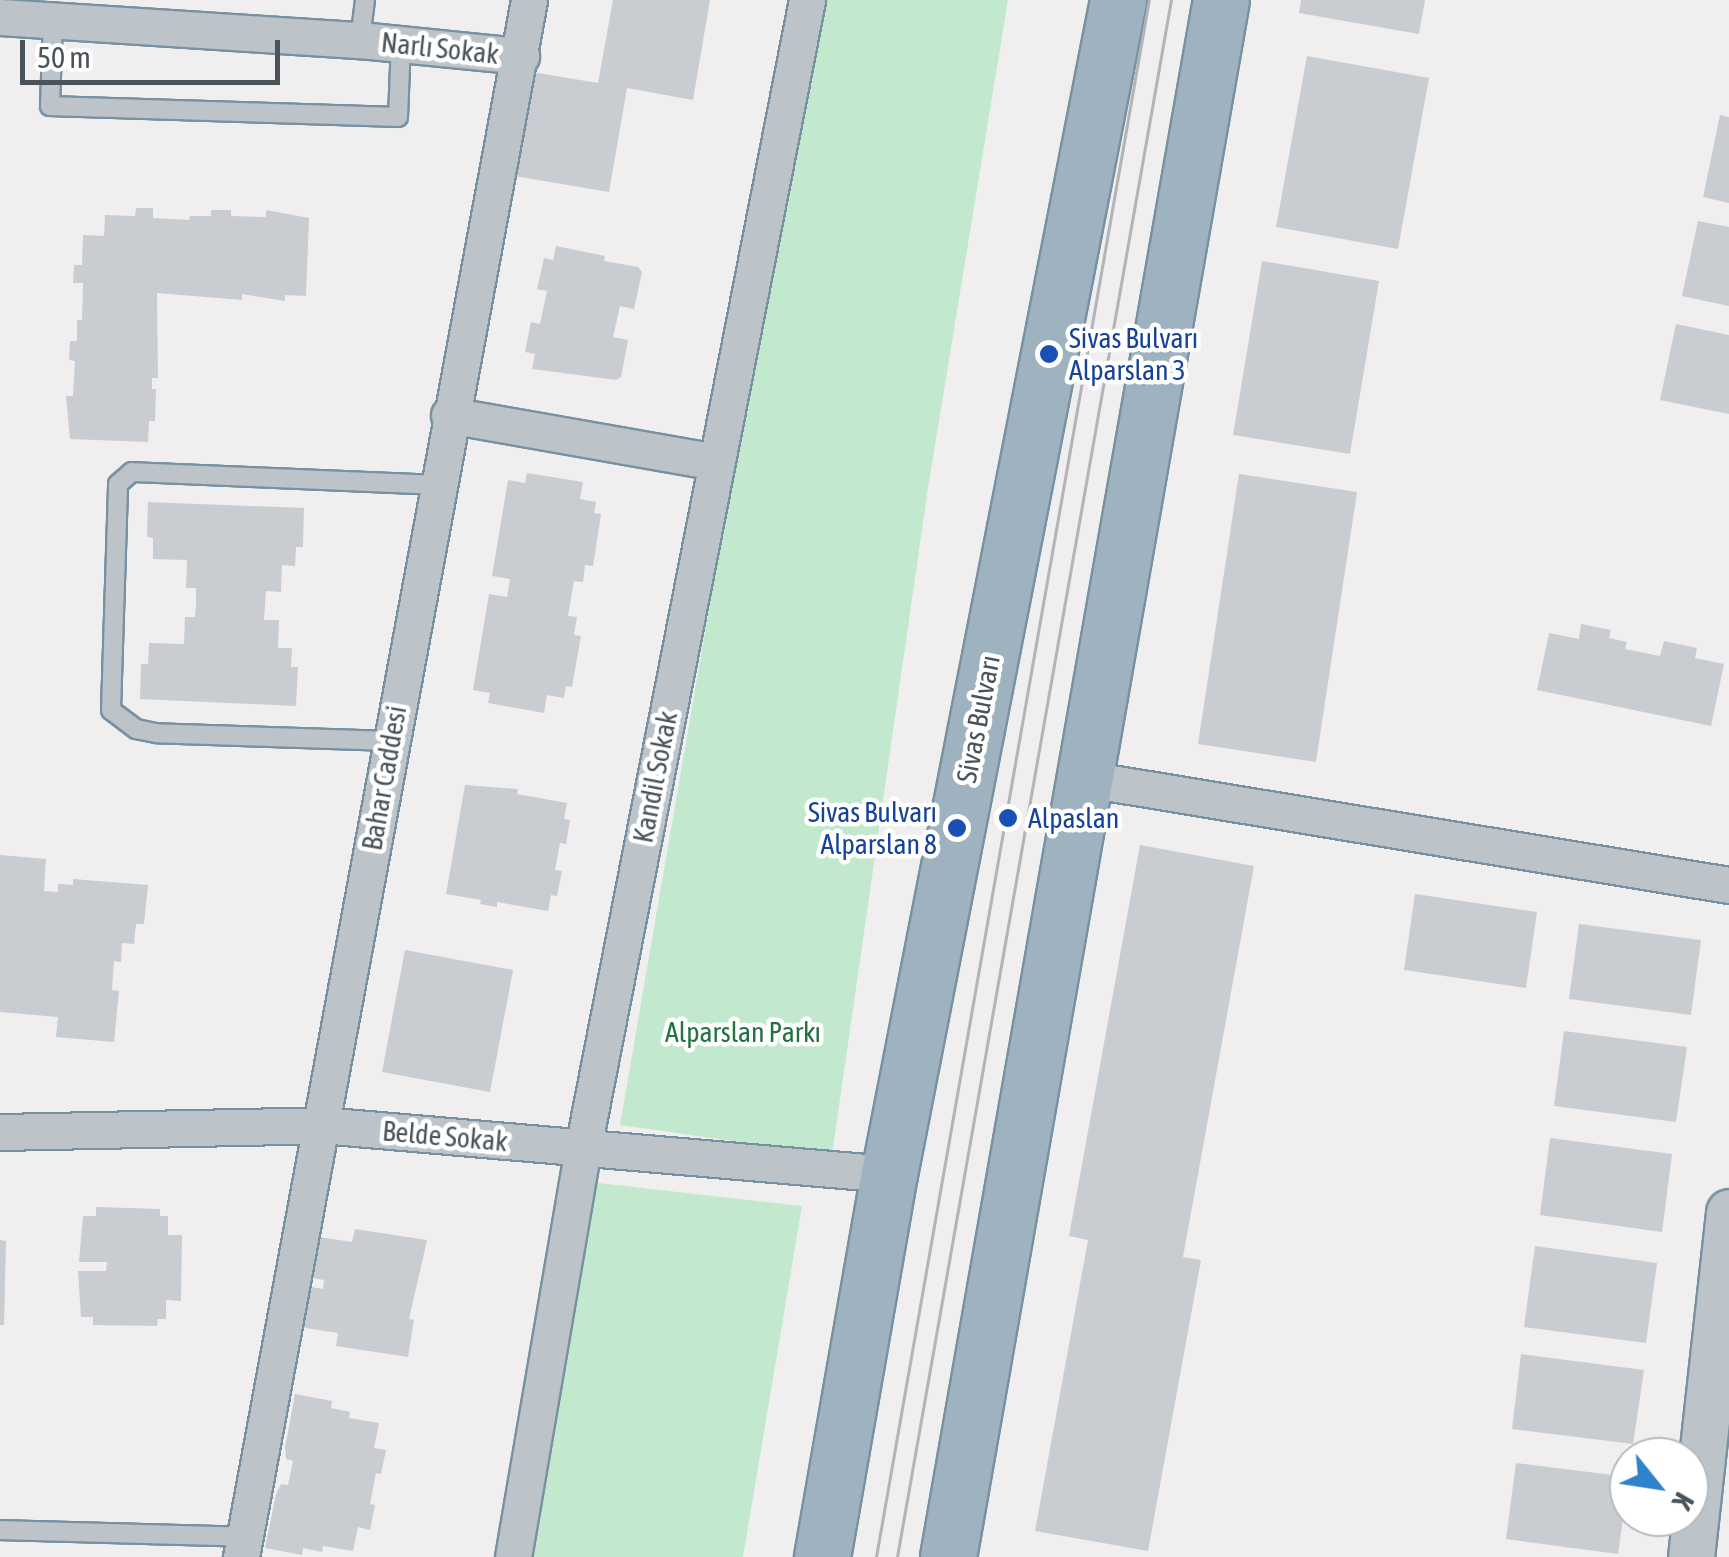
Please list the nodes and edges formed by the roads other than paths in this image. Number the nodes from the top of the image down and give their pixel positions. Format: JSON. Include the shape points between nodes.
{"nodes":[{"id":1,"x":365,"y":0,"type":"edge"},
{"id":2,"x":529,"y":0,"type":"edge"},
{"id":3,"x":808,"y":0,"type":"edge"},
{"id":4,"x":1118,"y":0,"type":"edge"},
{"id":5,"x":1221,"y":0,"type":"edge"},
{"id":6,"x":0,"y":17,"type":"edge"},
{"id":7,"x":53,"y":20,"type":"junction"},
{"id":8,"x":360,"y":40,"type":"junction"},
{"id":9,"x":401,"y":43,"type":"junction"},
{"id":10,"x":521,"y":56,"type":"junction"},
{"id":11,"x":450,"y":415,"type":"junction"},
{"id":12,"x":716,"y":462,"type":"junction"},
{"id":13,"x":437,"y":484,"type":"junction"},
{"id":14,"x":390,"y":741,"type":"junction"},
{"id":15,"x":1087,"y":779,"type":"junction"},
{"id":16,"x":1729,"y":884,"type":"edge"},
{"id":17,"x":321,"y":1125,"type":"junction"},
{"id":18,"x":0,"y":1132,"type":"edge"},
{"id":19,"x":583,"y":1148,"type":"junction"},
{"id":20,"x":889,"y":1174,"type":"junction"},
{"id":21,"x":1729,"y":1212,"type":"edge"},
{"id":22,"x":1720,"y":1408,"type":"edge"},
{"id":23,"x":0,"y":1530,"type":"edge"},
{"id":24,"x":243,"y":1547,"type":"edge"},
{"id":25,"x":513,"y":1557,"type":"edge"},
{"id":26,"x":822,"y":1557,"type":"edge"},
{"id":27,"x":948,"y":1557,"type":"edge"},
{"id":28,"x":1691,"y":1557,"type":"edge"}],
"edges":[{"from":1,"to":8,"type":"lane"},
{"from":2,"to":10,"type":"street","name":"Bahar Caddesi"},
{"from":3,"to":12,"type":"street","name":"Kandil Sokak"},
{"from":4,"to":20,"type":"highway","name":"Sivas Bulvarı"},
{"from":5,"to":15,"type":"highway"},
{"from":6,"to":7,"type":"street","name":"Narlı Sokak"},
{"from":7,"to":8,"type":"street","name":"Narlı Sokak"},
{"from":7,"to":9,"type":"lane","via":[[50,106],[398,117]]},
{"from":8,"to":9,"type":"street","name":"Narlı Sokak"},
{"from":9,"to":10,"type":"street","name":"Narlı Sokak"},
{"from":10,"to":11,"type":"street","name":"Bahar Caddesi"},
{"from":11,"to":12,"type":"street"},
{"from":11,"to":13,"type":"street","name":"Bahar Caddesi"},
{"from":12,"to":19,"type":"street","name":"Kandil Sokak"},
{"from":13,"to":14,"type":"street","name":"Bahar Caddesi"},
{"from":13,"to":14,"type":"lane","via":[[132,472],[118,484],[111,710],[156,733]]},
{"from":14,"to":17,"type":"street","name":"Bahar Caddesi"},
{"from":15,"to":16,"type":"street"},
{"from":15,"to":27,"type":"highway"},
{"from":17,"to":18,"type":"street","name":"Belde Sokak"},
{"from":17,"to":19,"type":"street","name":"Belde Sokak"},
{"from":17,"to":24,"type":"street","name":"Bahar Caddesi"},
{"from":19,"to":20,"type":"street","name":"Belde Sokak"},
{"from":19,"to":25,"type":"street","name":"Kandil Sokak"},
{"from":20,"to":26,"type":"highway","name":"Sivas Bulvarı"},
{"from":21,"to":22,"type":"street"},
{"from":22,"to":28,"type":"street"},
{"from":23,"to":24,"type":"lane"}]}
